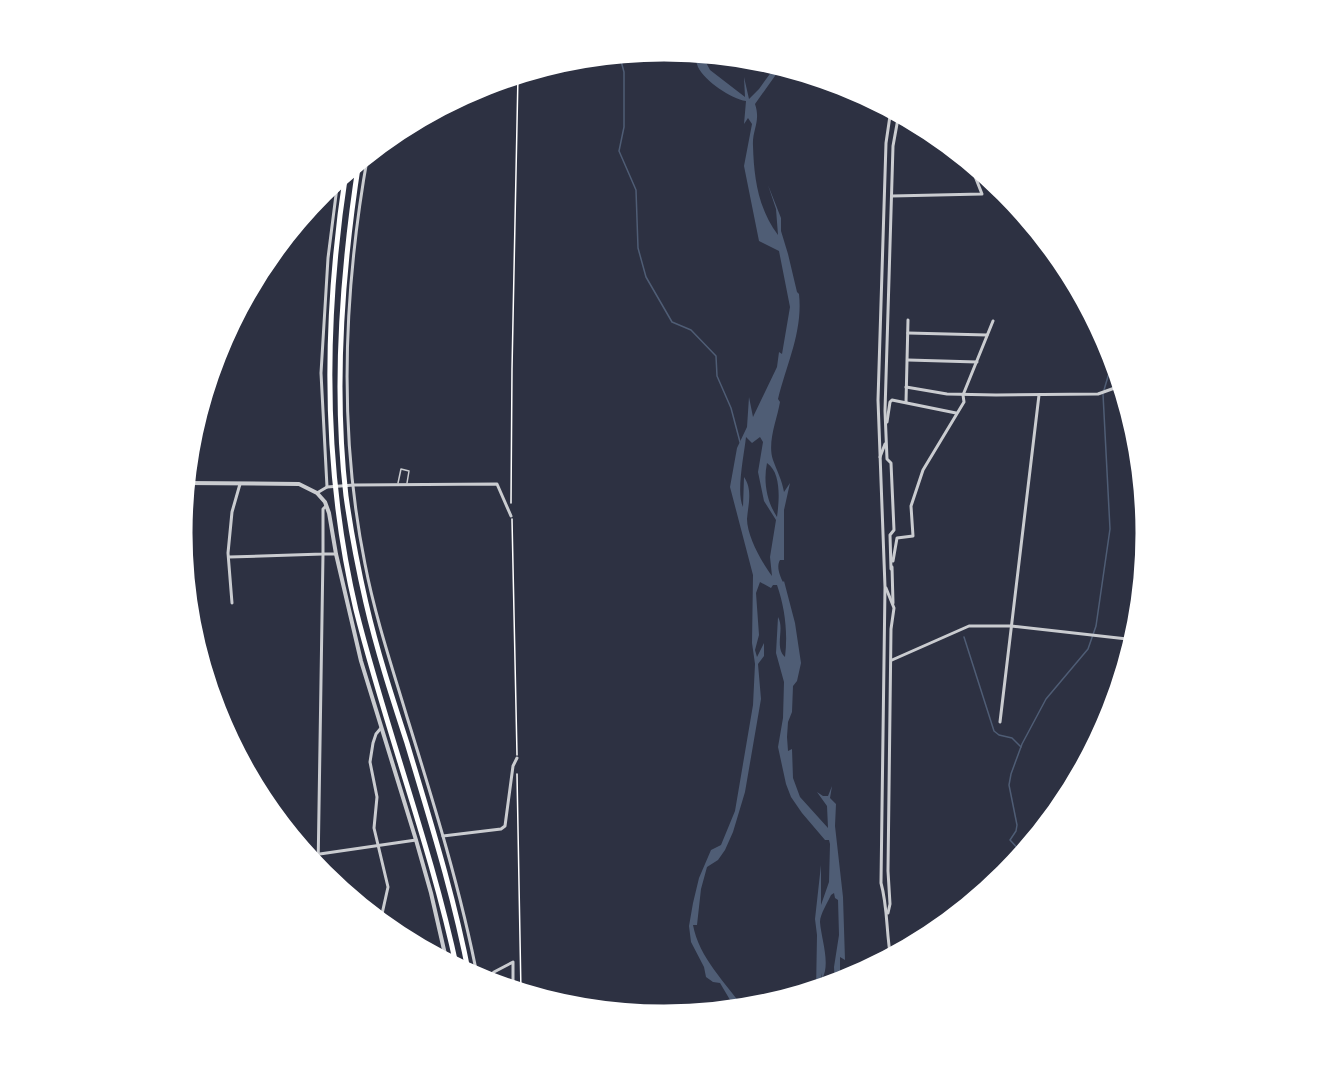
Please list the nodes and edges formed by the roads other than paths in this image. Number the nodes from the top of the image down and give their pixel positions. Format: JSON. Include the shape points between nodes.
{"nodes":[{"id":1,"x":890,"y":117,"type":"edge"},
{"id":2,"x":898,"y":121,"type":"edge"},
{"id":3,"x":366,"y":166,"type":"edge"},
{"id":4,"x":357,"y":174,"type":"edge"},
{"id":5,"x":975,"y":176,"type":"edge"},
{"id":6,"x":344,"y":186,"type":"edge"},
{"id":7,"x":336,"y":193,"type":"edge"},
{"id":8,"x":892,"y":196,"type":"junction"},
{"id":9,"x":908,"y":320,"type":"dead end"},
{"id":10,"x":993,"y":321,"type":"dead end"},
{"id":11,"x":908,"y":333,"type":"junction"},
{"id":12,"x":988,"y":335,"type":"junction"},
{"id":13,"x":908,"y":360,"type":"junction"},
{"id":14,"x":977,"y":362,"type":"junction"},
{"id":15,"x":906,"y":387,"type":"junction"},
{"id":16,"x":1115,"y":388,"type":"edge"},
{"id":17,"x":963,"y":395,"type":"junction"},
{"id":18,"x":1039,"y":395,"type":"junction"},
{"id":19,"x":906,"y":402,"type":"junction"},
{"id":20,"x":957,"y":414,"type":"junction"},
{"id":21,"x":886,"y":436,"type":"junction"},
{"id":22,"x":879,"y":459,"type":"junction"},
{"id":23,"x":240,"y":482,"type":"junction"},
{"id":24,"x":194,"y":483,"type":"edge"},
{"id":25,"x":398,"y":483,"type":"junction"},
{"id":26,"x":407,"y":483,"type":"junction"},
{"id":27,"x":354,"y":485,"type":"junction"},
{"id":28,"x":327,"y":487,"type":"junction"},
{"id":29,"x":317,"y":493,"type":"junction"},
{"id":30,"x":326,"y":506,"type":"junction"},
{"id":31,"x":512,"y":516,"type":"road end"},
{"id":32,"x":323,"y":554,"type":"junction"},
{"id":33,"x":336,"y":554,"type":"junction"},
{"id":34,"x":230,"y":557,"type":"junction"},
{"id":35,"x":891,"y":569,"type":"junction"},
{"id":36,"x":885,"y":587,"type":"junction"},
{"id":37,"x":232,"y":603,"type":"dead end"},
{"id":38,"x":894,"y":608,"type":"junction"},
{"id":39,"x":1011,"y":626,"type":"junction"},
{"id":40,"x":1126,"y":639,"type":"edge"},
{"id":41,"x":892,"y":660,"type":"junction"},
{"id":42,"x":1000,"y":722,"type":"dead end"},
{"id":43,"x":381,"y":728,"type":"junction"},
{"id":44,"x":517,"y":758,"type":"road end"},
{"id":45,"x":443,"y":836,"type":"junction"},
{"id":46,"x":416,"y":840,"type":"junction"},
{"id":47,"x":378,"y":845,"type":"junction"},
{"id":48,"x":319,"y":854,"type":"joint"},
{"id":49,"x":382,"y":913,"type":"edge"},
{"id":50,"x":888,"y":915,"type":"junction"},
{"id":51,"x":889,"y":950,"type":"edge"},
{"id":52,"x":445,"y":953,"type":"edge"},
{"id":53,"x":453,"y":957,"type":"edge"},
{"id":54,"x":466,"y":963,"type":"edge"},
{"id":55,"x":475,"y":967,"type":"edge"},
{"id":56,"x":492,"y":974,"type":"edge"},
{"id":57,"x":513,"y":982,"type":"edge"}],
"edges":[{"from":1,"to":22,"type":"street","via":[[885,168]]},
{"from":2,"to":8,"type":"street"},
{"from":3,"to":27,"type":"street","via":[[352,261],[349,318],[349,428]]},
{"from":4,"to":54,"type":"highway","via":[[343,297],[342,441],[346,496],[367,606],[449,887]]},
{"from":5,"to":8,"type":"street","via":[[982,194]]},
{"from":6,"to":53,"type":"highway","via":[[329,372],[336,497],[356,609],[435,879]]},
{"from":7,"to":28,"type":"street","via":[[321,373]]},
{"from":8,"to":21,"type":"street"},
{"from":9,"to":11,"type":"street"},
{"from":10,"to":12,"type":"street"},
{"from":11,"to":12,"type":"street"},
{"from":11,"to":13,"type":"street"},
{"from":12,"to":14,"type":"street"},
{"from":13,"to":14,"type":"street"},
{"from":13,"to":15,"type":"street"},
{"from":14,"to":17,"type":"street"},
{"from":15,"to":17,"type":"street"},
{"from":15,"to":19,"type":"street"},
{"from":16,"to":18,"type":"street","via":[[1098,394]]},
{"from":17,"to":18,"type":"street"},
{"from":17,"to":20,"type":"street","via":[[964,402]]},
{"from":18,"to":39,"type":"street"},
{"from":19,"to":20,"type":"street"},
{"from":19,"to":21,"type":"street","via":[[890,402]]},
{"from":20,"to":35,"type":"street","via":[[923,470],[911,507],[913,536],[897,538]]},
{"from":21,"to":22,"type":"street"},
{"from":21,"to":35,"type":"street","via":[[894,530],[890,535]]},
{"from":22,"to":36,"type":"street"},
{"from":23,"to":24,"type":"street"},
{"from":23,"to":29,"type":"street","via":[[299,484]]},
{"from":23,"to":34,"type":"street","via":[[232,512]]},
{"from":25,"to":26,"type":"street"},
{"from":25,"to":26,"type":"lane","via":[[401,469],[409,471]]},
{"from":25,"to":27,"type":"street"},
{"from":26,"to":31,"type":"street","via":[[497,484]]},
{"from":27,"to":28,"type":"street"},
{"from":27,"to":45,"type":"street","via":[[374,605]]},
{"from":28,"to":29,"type":"street"},
{"from":29,"to":30,"type":"street"},
{"from":30,"to":32,"type":"street"},
{"from":30,"to":33,"type":"street"},
{"from":32,"to":33,"type":"street"},
{"from":32,"to":34,"type":"street"},
{"from":32,"to":48,"type":"street"},
{"from":33,"to":43,"type":"street"},
{"from":34,"to":37,"type":"street"},
{"from":35,"to":38,"type":"street"},
{"from":36,"to":38,"type":"street"},
{"from":36,"to":50,"type":"street","via":[[882,883]]},
{"from":38,"to":41,"type":"street"},
{"from":39,"to":40,"type":"street"},
{"from":39,"to":41,"type":"street","via":[[969,626]]},
{"from":39,"to":42,"type":"street"},
{"from":41,"to":50,"type":"street"},
{"from":43,"to":46,"type":"street"},
{"from":43,"to":47,"type":"street","via":[[370,755],[377,797],[373,819]]},
{"from":44,"to":45,"type":"street","via":[[505,826]]},
{"from":45,"to":55,"type":"street"},
{"from":46,"to":47,"type":"street"},
{"from":46,"to":52,"type":"street"},
{"from":47,"to":48,"type":"street"},
{"from":47,"to":49,"type":"street","via":[[388,887]]},
{"from":50,"to":51,"type":"street"},
{"from":56,"to":57,"type":"street","via":[[513,962]]}]}
